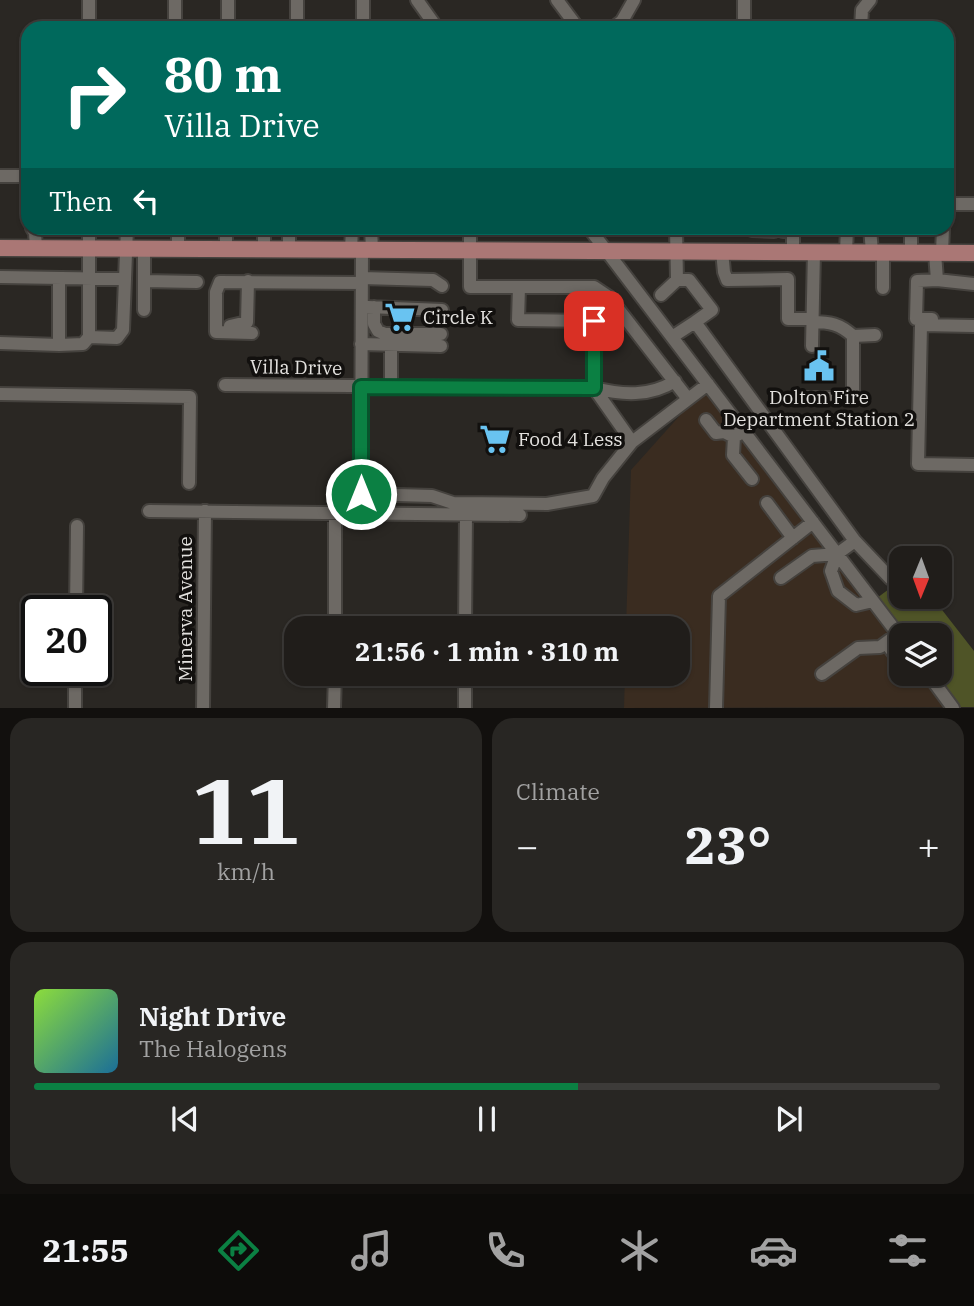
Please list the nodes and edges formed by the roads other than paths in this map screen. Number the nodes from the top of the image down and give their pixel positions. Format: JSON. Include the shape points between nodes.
{"nodes":[{"id":1,"x":89,"y":0,"type":"edge"},
{"id":2,"x":175,"y":0,"type":"edge"},
{"id":3,"x":228,"y":0,"type":"edge"},
{"id":4,"x":297,"y":0,"type":"edge"},
{"id":5,"x":363,"y":0,"type":"edge"},
{"id":6,"x":417,"y":0,"type":"edge"},
{"id":7,"x":557,"y":0,"type":"edge"},
{"id":8,"x":634,"y":0,"type":"edge"},
{"id":9,"x":744,"y":0,"type":"edge"},
{"id":10,"x":89,"y":21,"type":"edge"},
{"id":11,"x":175,"y":21,"type":"edge"},
{"id":12,"x":228,"y":21,"type":"edge"},
{"id":13,"x":297,"y":21,"type":"edge"},
{"id":14,"x":363,"y":21,"type":"edge"},
{"id":15,"x":432,"y":21,"type":"edge"},
{"id":16,"x":573,"y":21,"type":"edge"},
{"id":17,"x":622,"y":21,"type":"edge"},
{"id":18,"x":744,"y":21,"type":"edge"},
{"id":19,"x":0,"y":176,"type":"edge"},
{"id":20,"x":21,"y":176,"type":"edge"},
{"id":21,"x":954,"y":204,"type":"edge"},
{"id":22,"x":974,"y":204,"type":"edge"},
{"id":23,"x":26,"y":235,"type":"edge"},
{"id":24,"x":89,"y":235,"type":"edge"},
{"id":25,"x":126,"y":235,"type":"edge"},
{"id":26,"x":178,"y":235,"type":"edge"},
{"id":27,"x":226,"y":235,"type":"edge"},
{"id":28,"x":262,"y":235,"type":"edge"},
{"id":29,"x":289,"y":235,"type":"edge"},
{"id":30,"x":355,"y":235,"type":"edge"},
{"id":31,"x":368,"y":235,"type":"edge"},
{"id":32,"x":470,"y":235,"type":"edge"},
{"id":33,"x":594,"y":235,"type":"edge"},
{"id":34,"x":676,"y":235,"type":"edge"},
{"id":35,"x":752,"y":235,"type":"edge"},
{"id":36,"x":793,"y":235,"type":"edge"},
{"id":37,"x":847,"y":235,"type":"edge"},
{"id":38,"x":872,"y":235,"type":"edge"},
{"id":39,"x":911,"y":235,"type":"edge"},
{"id":40,"x":942,"y":235,"type":"edge"},
{"id":41,"x":0,"y":248,"type":"edge"},
{"id":42,"x":31,"y":248,"type":"junction"},
{"id":43,"x":89,"y":248,"type":"junction"},
{"id":44,"x":124,"y":249,"type":"junction"},
{"id":45,"x":144,"y":249,"type":"junction"},
{"id":46,"x":178,"y":249,"type":"junction"},
{"id":47,"x":226,"y":249,"type":"junction"},
{"id":48,"x":262,"y":249,"type":"junction"},
{"id":49,"x":289,"y":250,"type":"junction"},
{"id":50,"x":362,"y":250,"type":"junction"},
{"id":51,"x":470,"y":250,"type":"junction"},
{"id":52,"x":606,"y":250,"type":"junction"},
{"id":53,"x":676,"y":251,"type":"junction"},
{"id":54,"x":722,"y":251,"type":"junction"},
{"id":55,"x":752,"y":251,"type":"junction"},
{"id":56,"x":793,"y":251,"type":"junction"},
{"id":57,"x":814,"y":251,"type":"junction"},
{"id":58,"x":846,"y":252,"type":"junction"},
{"id":59,"x":877,"y":252,"type":"junction"},
{"id":60,"x":911,"y":253,"type":"junction"},
{"id":61,"x":938,"y":253,"type":"junction"},
{"id":62,"x":974,"y":253,"type":"edge"},
{"id":63,"x":0,"y":277,"type":"edge"},
{"id":64,"x":59,"y":278,"type":"junction"},
{"id":65,"x":88,"y":278,"type":"junction"},
{"id":66,"x":124,"y":279,"type":"junction"},
{"id":67,"x":362,"y":280,"type":"junction"},
{"id":68,"x":677,"y":280,"type":"junction"},
{"id":69,"x":937,"y":280,"type":"junction"},
{"id":70,"x":144,"y":281,"type":"junction"},
{"id":71,"x":248,"y":281,"type":"junction"},
{"id":72,"x":197,"y":282,"type":"dead end"},
{"id":73,"x":974,"y":284,"type":"edge"},
{"id":74,"x":442,"y":286,"type":"dead end"},
{"id":75,"x":519,"y":287,"type":"junction"},
{"id":76,"x":594,"y":287,"type":"junction"},
{"id":77,"x":883,"y":288,"type":"dead end"},
{"id":78,"x":661,"y":295,"type":"dead end"},
{"id":79,"x":368,"y":307,"type":"junction"},
{"id":80,"x":144,"y":310,"type":"dead end"},
{"id":81,"x":442,"y":310,"type":"dead end"},
{"id":82,"x":812,"y":320,"type":"junction"},
{"id":83,"x":974,"y":320,"type":"edge"},
{"id":84,"x":594,"y":321,"type":"junction"},
{"id":85,"x":695,"y":322,"type":"junction"},
{"id":86,"x":216,"y":325,"type":"junction"},
{"id":87,"x":974,"y":326,"type":"edge"},
{"id":88,"x":252,"y":333,"type":"dead end"},
{"id":89,"x":875,"y":335,"type":"dead end"},
{"id":90,"x":853,"y":336,"type":"junction"},
{"id":91,"x":89,"y":337,"type":"junction"},
{"id":92,"x":672,"y":337,"type":"junction"},
{"id":93,"x":0,"y":343,"type":"edge"},
{"id":94,"x":362,"y":344,"type":"junction"},
{"id":95,"x":59,"y":345,"type":"junction"},
{"id":96,"x":391,"y":345,"type":"junction"},
{"id":97,"x":812,"y":346,"type":"dead end"},
{"id":98,"x":675,"y":382,"type":"junction"},
{"id":99,"x":708,"y":384,"type":"junction"},
{"id":100,"x":225,"y":385,"type":"dead end"},
{"id":101,"x":361,"y":387,"type":"junction"},
{"id":102,"x":391,"y":387,"type":"junction"},
{"id":103,"x":594,"y":388,"type":"junction"},
{"id":104,"x":0,"y":394,"type":"edge"},
{"id":105,"x":806,"y":398,"type":"dead end"},
{"id":106,"x":688,"y":399,"type":"junction"},
{"id":107,"x":706,"y":420,"type":"dead end"},
{"id":108,"x":739,"y":434,"type":"junction"},
{"id":109,"x":632,"y":442,"type":"junction"},
{"id":110,"x":974,"y":465,"type":"edge"},
{"id":111,"x":752,"y":479,"type":"dead end"},
{"id":112,"x":189,"y":483,"type":"dead end"},
{"id":113,"x":767,"y":503,"type":"dead end"},
{"id":114,"x":149,"y":511,"type":"dead end"},
{"id":115,"x":205,"y":511,"type":"junction"},
{"id":116,"x":335,"y":512,"type":"junction"},
{"id":117,"x":466,"y":514,"type":"junction"},
{"id":118,"x":520,"y":515,"type":"dead end"},
{"id":119,"x":813,"y":523,"type":"junction"},
{"id":120,"x":77,"y":526,"type":"dead end"},
{"id":121,"x":793,"y":538,"type":"junction"},
{"id":122,"x":855,"y":541,"type":"junction"},
{"id":123,"x":837,"y":554,"type":"junction"},
{"id":124,"x":889,"y":577,"type":"edge"},
{"id":125,"x":781,"y":578,"type":"dead end"},
{"id":126,"x":76,"y":595,"type":"edge"},
{"id":127,"x":873,"y":601,"type":"junction"},
{"id":128,"x":335,"y":616,"type":"edge"},
{"id":129,"x":466,"y":616,"type":"edge"},
{"id":130,"x":890,"y":623,"type":"edge"},
{"id":131,"x":889,"y":642,"type":"edge"},
{"id":132,"x":886,"y":643,"type":"junction"},
{"id":133,"x":889,"y":647,"type":"edge"},
{"id":134,"x":822,"y":674,"type":"dead end"},
{"id":135,"x":75,"y":686,"type":"edge"},
{"id":136,"x":335,"y":686,"type":"edge"},
{"id":137,"x":465,"y":686,"type":"edge"},
{"id":138,"x":937,"y":686,"type":"edge"},
{"id":139,"x":75,"y":708,"type":"edge"},
{"id":140,"x":203,"y":708,"type":"edge"},
{"id":141,"x":334,"y":708,"type":"edge"},
{"id":142,"x":465,"y":708,"type":"edge"},
{"id":143,"x":716,"y":708,"type":"edge"},
{"id":144,"x":953,"y":708,"type":"edge"}],
"edges":[{"from":1,"to":10,"type":"street"},
{"from":2,"to":11,"type":"street"},
{"from":3,"to":12,"type":"street"},
{"from":4,"to":13,"type":"street"},
{"from":5,"to":14,"type":"street"},
{"from":6,"to":15,"type":"street"},
{"from":7,"to":16,"type":"street"},
{"from":8,"to":17,"type":"street"},
{"from":9,"to":18,"type":"street"},
{"from":19,"to":20,"type":"street"},
{"from":21,"to":22,"type":"street"},
{"from":23,"to":42,"type":"street"},
{"from":24,"to":43,"type":"street"},
{"from":25,"to":44,"type":"street"},
{"from":26,"to":46,"type":"street"},
{"from":27,"to":47,"type":"street"},
{"from":28,"to":48,"type":"street"},
{"from":29,"to":49,"type":"street"},
{"from":30,"to":50,"type":"street"},
{"from":31,"to":50,"type":"street"},
{"from":32,"to":51,"type":"street"},
{"from":33,"to":52,"type":"street"},
{"from":34,"to":53,"type":"street"},
{"from":35,"to":55,"type":"street"},
{"from":36,"to":56,"type":"street"},
{"from":37,"to":58,"type":"street"},
{"from":38,"to":59,"type":"street"},
{"from":39,"to":60,"type":"street"},
{"from":40,"to":61,"type":"street"},
{"from":41,"to":42,"type":"main road"},
{"from":42,"to":43,"type":"main road"},
{"from":43,"to":44,"type":"main road"},
{"from":43,"to":65,"type":"street"},
{"from":44,"to":45,"type":"main road"},
{"from":44,"to":66,"type":"street"},
{"from":45,"to":46,"type":"main road"},
{"from":45,"to":70,"type":"street"},
{"from":46,"to":47,"type":"main road"},
{"from":47,"to":48,"type":"main road"},
{"from":48,"to":49,"type":"main road"},
{"from":49,"to":50,"type":"main road"},
{"from":50,"to":51,"type":"main road"},
{"from":50,"to":67,"type":"street"},
{"from":51,"to":52,"type":"main road"},
{"from":51,"to":75,"type":"street","via":[[470,287]]},
{"from":52,"to":53,"type":"main road"},
{"from":52,"to":92,"type":"street"},
{"from":53,"to":54,"type":"main road"},
{"from":53,"to":68,"type":"street"},
{"from":54,"to":55,"type":"main road"},
{"from":54,"to":82,"type":"street","via":[[727,280],[788,279],[788,319]]},
{"from":55,"to":56,"type":"main road"},
{"from":56,"to":57,"type":"main road"},
{"from":57,"to":58,"type":"main road"},
{"from":57,"to":82,"type":"street"},
{"from":58,"to":59,"type":"main road"},
{"from":59,"to":60,"type":"main road"},
{"from":59,"to":77,"type":"street"},
{"from":60,"to":61,"type":"main road"},
{"from":61,"to":62,"type":"main road"},
{"from":61,"to":69,"type":"street"},
{"from":63,"to":64,"type":"street"},
{"from":64,"to":65,"type":"street"},
{"from":64,"to":95,"type":"street"},
{"from":65,"to":66,"type":"street"},
{"from":65,"to":91,"type":"street"},
{"from":66,"to":91,"type":"street","via":[[123,330],[117,338]]},
{"from":67,"to":71,"type":"street"},
{"from":67,"to":74,"type":"street","via":[[433,279]]},
{"from":67,"to":79,"type":"street"},
{"from":68,"to":78,"type":"street"},
{"from":68,"to":85,"type":"street","via":[[689,280],[712,310]]},
{"from":69,"to":73,"type":"street"},
{"from":69,"to":83,"type":"street","via":[[917,282],[916,319]]},
{"from":70,"to":72,"type":"street"},
{"from":70,"to":80,"type":"street"},
{"from":71,"to":86,"type":"street","via":[[220,282]]},
{"from":71,"to":86,"type":"street","via":[[247,322]]},
{"from":75,"to":76,"type":"street"},
{"from":75,"to":84,"type":"street","via":[[518,320]]},
{"from":76,"to":84,"type":"street"},
{"from":76,"to":98,"type":"street","via":[[609,297]]},
{"from":79,"to":81,"type":"street"},
{"from":79,"to":94,"type":"street"},
{"from":79,"to":96,"type":"street","via":[[378,331],[441,340]]},
{"from":82,"to":90,"type":"street","via":[[830,322]]},
{"from":82,"to":97,"type":"street"},
{"from":84,"to":103,"type":"street"},
{"from":85,"to":92,"type":"street"},
{"from":85,"to":122,"type":"street"},
{"from":86,"to":88,"type":"street","via":[[216,332]]},
{"from":87,"to":110,"type":"street","via":[[921,325],[918,464]]},
{"from":89,"to":90,"type":"street"},
{"from":90,"to":105,"type":"street","via":[[853,394],[848,398]]},
{"from":91,"to":95,"type":"street","via":[[83,344]]},
{"from":92,"to":99,"type":"street"},
{"from":93,"to":95,"type":"street"},
{"from":94,"to":96,"type":"street"},
{"from":94,"to":101,"type":"street"},
{"from":96,"to":102,"type":"street"},
{"from":98,"to":103,"type":"street","name":"Villa Drive","via":[[647,393]]},
{"from":98,"to":106,"type":"street"},
{"from":99,"to":106,"type":"street"},
{"from":99,"to":108,"type":"street"},
{"from":100,"to":101,"type":"street","name":"Villa Drive"},
{"from":101,"to":102,"type":"street","name":"Villa Drive"},
{"from":101,"to":109,"type":"street","via":[[361,494],[432,496],[453,503],[547,504],[593,496]]},
{"from":102,"to":103,"type":"street","name":"Villa Drive"},
{"from":103,"to":109,"type":"street"},
{"from":104,"to":112,"type":"street","via":[[190,397]]},
{"from":106,"to":109,"type":"street"},
{"from":107,"to":108,"type":"street","via":[[716,433]]},
{"from":108,"to":111,"type":"street","via":[[733,455]]},
{"from":108,"to":119,"type":"street"},
{"from":113,"to":121,"type":"street"},
{"from":114,"to":115,"type":"street"},
{"from":115,"to":116,"type":"street"},
{"from":115,"to":140,"type":"street","name":"Minerva Avenue"},
{"from":116,"to":117,"type":"street"},
{"from":116,"to":128,"type":"street"},
{"from":117,"to":118,"type":"street"},
{"from":117,"to":129,"type":"street"},
{"from":119,"to":121,"type":"street"},
{"from":119,"to":123,"type":"street"},
{"from":120,"to":126,"type":"street"},
{"from":121,"to":143,"type":"street","via":[[719,596]]},
{"from":122,"to":123,"type":"street"},
{"from":122,"to":124,"type":"street"},
{"from":123,"to":125,"type":"street","via":[[812,556]]},
{"from":123,"to":127,"type":"street"},
{"from":123,"to":127,"type":"street","via":[[831,571],[838,591],[856,605]]},
{"from":127,"to":130,"type":"street"},
{"from":131,"to":132,"type":"street"},
{"from":132,"to":133,"type":"street"},
{"from":132,"to":134,"type":"street","via":[[858,648]]},
{"from":135,"to":139,"type":"street"},
{"from":136,"to":141,"type":"street"},
{"from":137,"to":142,"type":"street"},
{"from":138,"to":144,"type":"street"}]}
